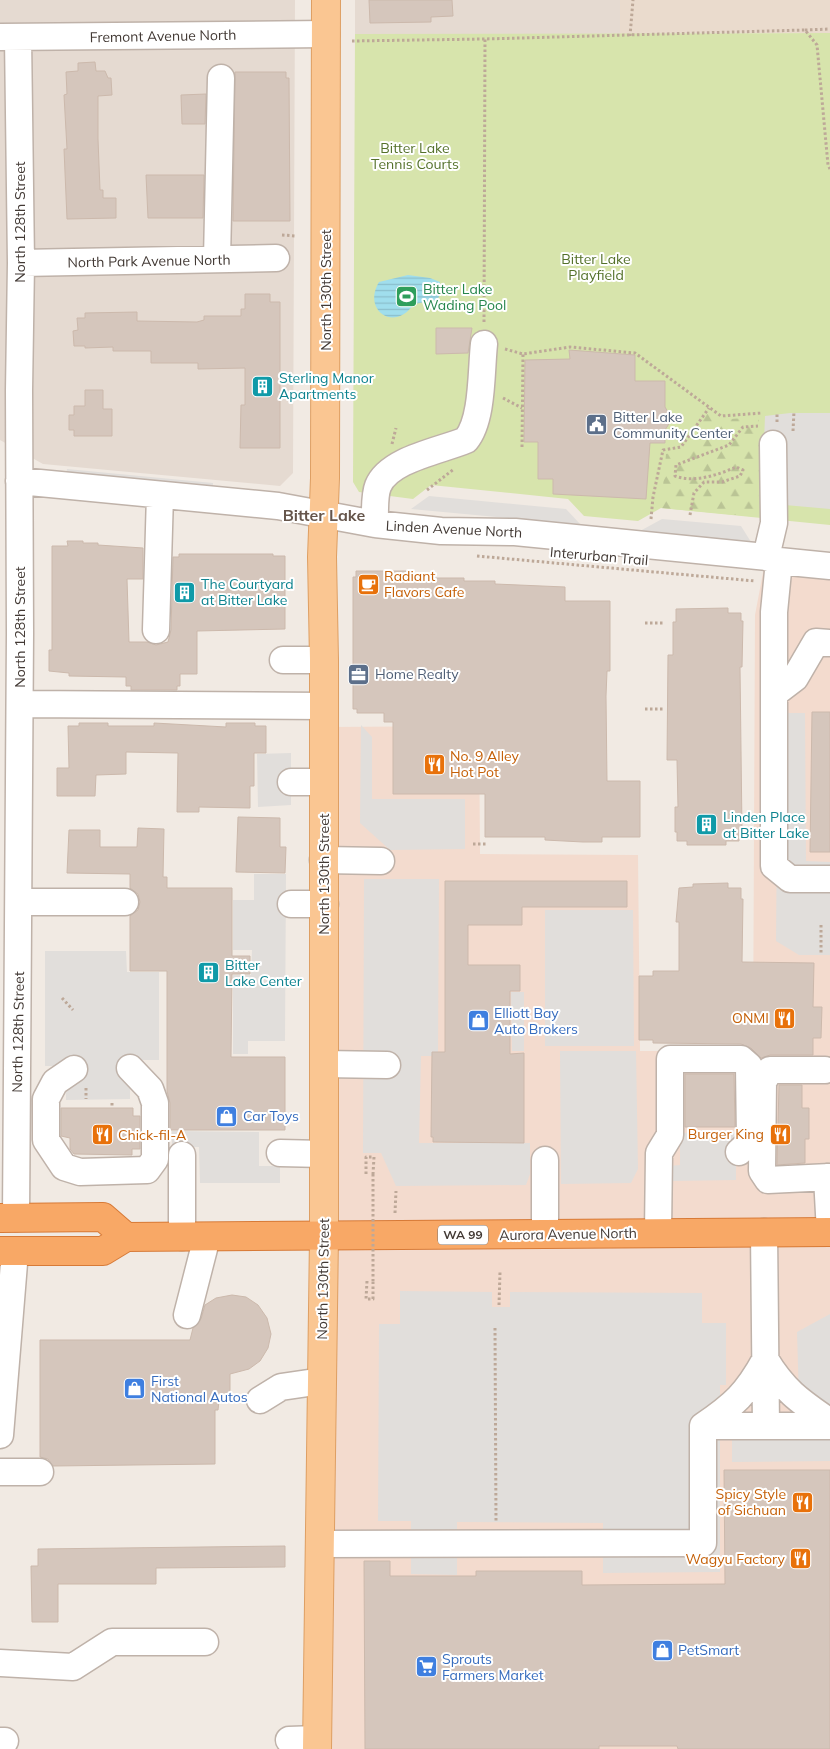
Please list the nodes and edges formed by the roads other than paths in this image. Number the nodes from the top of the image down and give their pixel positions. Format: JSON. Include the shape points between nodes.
{"nodes":[{"id":1,"x":326,"y":0,"type":"edge"},
{"id":2,"x":326,"y":34,"type":"junction"},
{"id":3,"x":9,"y":37,"type":"edge"},
{"id":4,"x":222,"y":78,"type":"dead end"},
{"id":5,"x":276,"y":258,"type":"dead end"},
{"id":6,"x":218,"y":260,"type":"junction"},
{"id":7,"x":21,"y":264,"type":"junction"},
{"id":8,"x":484,"y":344,"type":"road end"},
{"id":9,"x":776,"y":434,"type":"road end"},
{"id":10,"x":19,"y":481,"type":"junction"},
{"id":11,"x":160,"y":495,"type":"junction"},
{"id":12,"x":324,"y":514,"type":"junction"},
{"id":13,"x":374,"y":524,"type":"junction"},
{"id":14,"x":830,"y":566,"type":"edge"},
{"id":15,"x":774,"y":567,"type":"junction"},
{"id":16,"x":156,"y":630,"type":"dead end"},
{"id":17,"x":830,"y":643,"type":"edge"},
{"id":18,"x":10,"y":646,"type":"edge"},
{"id":19,"x":284,"y":660,"type":"dead end"},
{"id":20,"x":324,"y":660,"type":"junction"},
{"id":21,"x":774,"y":694,"type":"junction"},
{"id":22,"x":324,"y":706,"type":"junction"},
{"id":23,"x":13,"y":719,"type":"edge"},
{"id":24,"x":291,"y":782,"type":"dead end"},
{"id":25,"x":324,"y":782,"type":"junction"},
{"id":26,"x":323,"y":860,"type":"junction"},
{"id":27,"x":381,"y":861,"type":"dead end"},
{"id":28,"x":830,"y":879,"type":"edge"},
{"id":29,"x":19,"y":902,"type":"junction"},
{"id":30,"x":125,"y":902,"type":"dead end"},
{"id":31,"x":291,"y":904,"type":"dead end"},
{"id":32,"x":325,"y":904,"type":"junction"},
{"id":33,"x":9,"y":968,"type":"edge"},
{"id":34,"x":9,"y":1007,"type":"edge"},
{"id":35,"x":324,"y":1064,"type":"junction"},
{"id":36,"x":387,"y":1065,"type":"dead end"},
{"id":37,"x":130,"y":1068,"type":"dead end"},
{"id":38,"x":74,"y":1069,"type":"dead end"},
{"id":39,"x":825,"y":1070,"type":"dead end"},
{"id":40,"x":739,"y":1152,"type":"dead end"},
{"id":41,"x":280,"y":1153,"type":"dead end"},
{"id":42,"x":324,"y":1154,"type":"junction"},
{"id":43,"x":182,"y":1155,"type":"dead end"},
{"id":44,"x":545,"y":1160,"type":"dead end"},
{"id":45,"x":8,"y":1166,"type":"edge"},
{"id":46,"x":828,"y":1177,"type":"edge"},
{"id":47,"x":8,"y":1218,"type":"edge"},
{"id":48,"x":764,"y":1232,"type":"junction"},
{"id":49,"x":830,"y":1232,"type":"edge"},
{"id":50,"x":658,"y":1233,"type":"junction"},
{"id":51,"x":545,"y":1234,"type":"junction"},
{"id":52,"x":324,"y":1236,"type":"junction"},
{"id":53,"x":126,"y":1237,"type":"junction"},
{"id":54,"x":195,"y":1237,"type":"junction"},
{"id":55,"x":8,"y":1251,"type":"edge"},
{"id":56,"x":188,"y":1315,"type":"dead end"},
{"id":57,"x":765,"y":1359,"type":"junction"},
{"id":58,"x":322,"y":1381,"type":"junction"},
{"id":59,"x":260,"y":1400,"type":"dead end"},
{"id":60,"x":830,"y":1424,"type":"edge"},
{"id":61,"x":703,"y":1426,"type":"junction"},
{"id":62,"x":766,"y":1426,"type":"junction"},
{"id":63,"x":0,"y":1435,"type":"edge"},
{"id":64,"x":0,"y":1472,"type":"edge"},
{"id":65,"x":40,"y":1472,"type":"dead end"},
{"id":66,"x":320,"y":1544,"type":"junction"},
{"id":67,"x":205,"y":1642,"type":"dead end"},
{"id":68,"x":0,"y":1663,"type":"edge"},
{"id":69,"x":289,"y":1740,"type":"dead end"},
{"id":70,"x":317,"y":1744,"type":"edge"}],
"edges":[{"from":1,"to":2,"type":"main road","name":"North 130th Street"},
{"from":2,"to":3,"type":"street","name":"Fremont Avenue North"},
{"from":2,"to":12,"type":"main road","name":"North 130th Street"},
{"from":3,"to":7,"type":"street","name":"North 128th Street"},
{"from":4,"to":6,"type":"street"},
{"from":5,"to":6,"type":"street","name":"North Park Avenue North"},
{"from":6,"to":7,"type":"street","name":"North Park Avenue North"},
{"from":7,"to":10,"type":"street","name":"North 128th Street"},
{"from":8,"to":13,"type":"street","via":[[472,432],[466,440],[398,464],[385,473],[378,487]]},
{"from":9,"to":15,"type":"street"},
{"from":10,"to":11,"type":"street","name":"Linden Avenue North"},
{"from":10,"to":18,"type":"street","name":"North 128th Street"},
{"from":11,"to":12,"type":"street","name":"Linden Avenue North","via":[[278,506]]},
{"from":11,"to":16,"type":"street"},
{"from":12,"to":13,"type":"street","name":"Linden Avenue North"},
{"from":12,"to":20,"type":"main road","name":"North 130th Street"},
{"from":13,"to":15,"type":"street","name":"Linden Avenue North","via":[[442,531],[515,532]]},
{"from":14,"to":15,"type":"street","name":"Linden Avenue North"},
{"from":15,"to":21,"type":"street"},
{"from":17,"to":21,"type":"street","via":[[816,642],[795,678]]},
{"from":18,"to":23,"type":"street","name":"North 128th Street"},
{"from":19,"to":20,"type":"street"},
{"from":20,"to":22,"type":"main road","name":"North 130th Street"},
{"from":21,"to":28,"type":"street","via":[[774,866],[790,879]]},
{"from":22,"to":23,"type":"street"},
{"from":22,"to":25,"type":"main road","name":"North 130th Street"},
{"from":23,"to":29,"type":"street","name":"North 128th Street"},
{"from":24,"to":25,"type":"street"},
{"from":25,"to":26,"type":"main road","name":"North 130th Street"},
{"from":26,"to":27,"type":"street"},
{"from":26,"to":32,"type":"main road","name":"North 130th Street"},
{"from":29,"to":30,"type":"street"},
{"from":29,"to":33,"type":"street","name":"North 128th Street"},
{"from":31,"to":32,"type":"street"},
{"from":32,"to":35,"type":"main road","name":"North 130th Street"},
{"from":33,"to":34,"type":"street","name":"North 128th Street"},
{"from":34,"to":45,"type":"street","name":"North 128th Street"},
{"from":35,"to":36,"type":"street"},
{"from":35,"to":42,"type":"main road","name":"North 130th Street"},
{"from":37,"to":38,"type":"street","via":[[150,1089],[155,1103],[155,1159],[147,1170],[80,1172],[64,1167],[46,1140],[46,1098],[55,1082]]},
{"from":39,"to":46,"type":"street","via":[[770,1070],[766,1076],[763,1082],[762,1171],[768,1180]]},
{"from":40,"to":50,"type":"street","via":[[750,1142],[749,1066],[741,1059],[670,1059],[670,1135],[658,1153]]},
{"from":41,"to":42,"type":"street"},
{"from":42,"to":52,"type":"main road","name":"North 130th Street"},
{"from":43,"to":54,"type":"street"},
{"from":44,"to":51,"type":"street"},
{"from":45,"to":47,"type":"street","name":"North 128th Street"},
{"from":46,"to":49,"type":"street"},
{"from":47,"to":53,"type":"highway","via":[[103,1217]]},
{"from":48,"to":49,"type":"highway","name":"Aurora Avenue North","number":"WA 99"},
{"from":48,"to":50,"type":"highway","name":"Aurora Avenue North","number":"WA 99"},
{"from":48,"to":57,"type":"street"},
{"from":50,"to":51,"type":"highway","name":"Aurora Avenue North","number":"WA 99"},
{"from":51,"to":52,"type":"highway","name":"Aurora Avenue North","number":"WA 99"},
{"from":52,"to":54,"type":"highway","name":"Aurora Avenue North","number":"WA 99"},
{"from":52,"to":58,"type":"main road","name":"North 130th Street"},
{"from":53,"to":54,"type":"highway","name":"Aurora Avenue North","number":"WA 99"},
{"from":53,"to":55,"type":"highway","via":[[103,1251]]},
{"from":54,"to":56,"type":"street"},
{"from":55,"to":63,"type":"street","via":[[21,1308]]},
{"from":57,"to":60,"type":"street","via":[[784,1387]]},
{"from":57,"to":61,"type":"street","via":[[751,1385],[727,1409]]},
{"from":57,"to":62,"type":"street"},
{"from":58,"to":59,"type":"street","via":[[281,1387]]},
{"from":58,"to":66,"type":"main road","name":"North 130th Street"},
{"from":60,"to":62,"type":"street"},
{"from":61,"to":62,"type":"street"},
{"from":61,"to":66,"type":"street","via":[[703,1543]]},
{"from":64,"to":65,"type":"street"},
{"from":66,"to":70,"type":"main road","name":"North 130th Street"},
{"from":67,"to":68,"type":"street","via":[[112,1642],[73,1667]]},
{"from":69,"to":70,"type":"street"}]}
